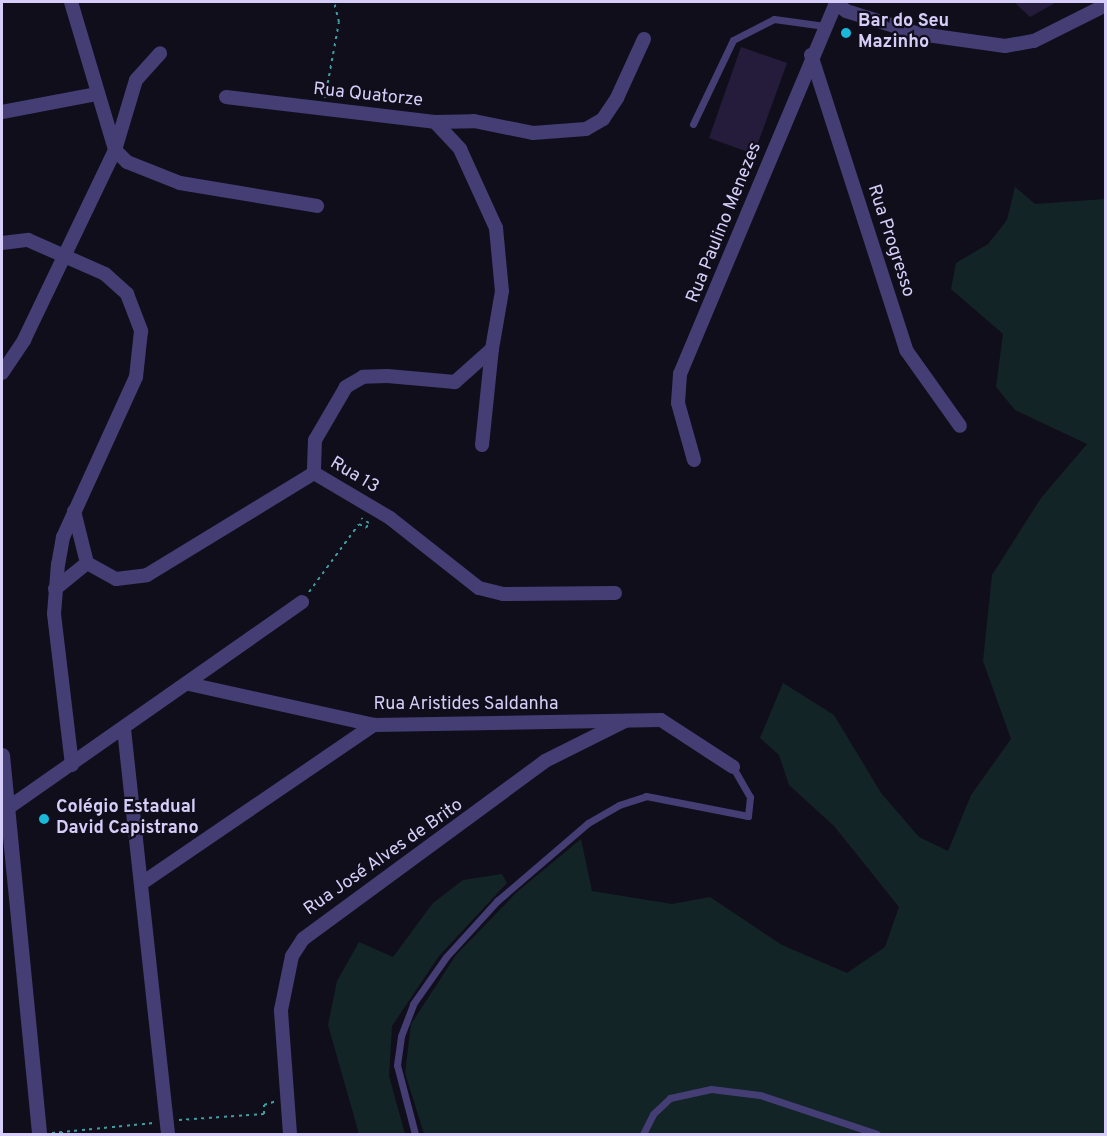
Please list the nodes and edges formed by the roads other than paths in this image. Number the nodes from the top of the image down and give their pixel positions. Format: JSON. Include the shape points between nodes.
{"nodes":[{"id":1,"x":71,"y":2,"type":"edge"},
{"id":2,"x":836,"y":2,"type":"edge"},
{"id":3,"x":1106,"y":5,"type":"edge"},
{"id":4,"x":825,"y":26,"type":"junction"},
{"id":5,"x":644,"y":39,"type":"dead end"},
{"id":6,"x":160,"y":53,"type":"dead end"},
{"id":7,"x":811,"y":55,"type":"junction"},
{"id":8,"x":97,"y":94,"type":"junction"},
{"id":9,"x":226,"y":97,"type":"dead end"},
{"id":10,"x":2,"y":112,"type":"edge"},
{"id":11,"x":435,"y":122,"type":"junction"},
{"id":12,"x":693,"y":124,"type":"dead end"},
{"id":13,"x":115,"y":150,"type":"junction"},
{"id":14,"x":317,"y":206,"type":"dead end"},
{"id":15,"x":2,"y":243,"type":"edge"},
{"id":16,"x":65,"y":255,"type":"junction"},
{"id":17,"x":492,"y":348,"type":"junction"},
{"id":18,"x":2,"y":373,"type":"edge"},
{"id":19,"x":960,"y":426,"type":"dead end"},
{"id":20,"x":482,"y":445,"type":"dead end"},
{"id":21,"x":694,"y":460,"type":"dead end"},
{"id":22,"x":314,"y":473,"type":"junction"},
{"id":23,"x":74,"y":512,"type":"junction"},
{"id":24,"x":87,"y":563,"type":"junction"},
{"id":25,"x":55,"y":589,"type":"junction"},
{"id":26,"x":615,"y":593,"type":"dead end"},
{"id":27,"x":302,"y":602,"type":"road end"},
{"id":28,"x":189,"y":684,"type":"junction"},
{"id":29,"x":625,"y":721,"type":"junction"},
{"id":30,"x":374,"y":726,"type":"junction"},
{"id":31,"x":124,"y":729,"type":"junction"},
{"id":32,"x":2,"y":755,"type":"edge"},
{"id":33,"x":72,"y":765,"type":"junction"},
{"id":34,"x":733,"y":767,"type":"joint"},
{"id":35,"x":8,"y":808,"type":"junction"},
{"id":36,"x":5,"y":827,"type":"edge"},
{"id":37,"x":142,"y":883,"type":"junction"},
{"id":38,"x":39,"y":1134,"type":"edge"},
{"id":39,"x":168,"y":1134,"type":"edge"},
{"id":40,"x":290,"y":1134,"type":"edge"},
{"id":41,"x":415,"y":1134,"type":"edge"},
{"id":42,"x":643,"y":1134,"type":"edge"},
{"id":43,"x":877,"y":1134,"type":"edge"}],
"edges":[{"from":1,"to":8,"type":"street"},
{"from":2,"to":3,"type":"street","via":[[920,34],[1005,46],[1034,41]]},
{"from":2,"to":4,"type":"street","name":"Rua Paulino Menezes"},
{"from":4,"to":7,"type":"street","name":"Rua Paulino Menezes"},
{"from":4,"to":12,"type":"lane","via":[[774,19],[752,26],[733,40]]},
{"from":5,"to":11,"type":"street","via":[[617,98],[603,119],[586,129],[533,133],[474,121]]},
{"from":6,"to":13,"type":"street","via":[[136,80]]},
{"from":7,"to":19,"type":"street","name":"Rua Progresso","via":[[906,350]]},
{"from":7,"to":21,"type":"street","name":"Rua Paulino Menezes","via":[[680,374],[678,402]]},
{"from":8,"to":10,"type":"street"},
{"from":8,"to":13,"type":"street"},
{"from":9,"to":11,"type":"street","name":"Rua Quatorze"},
{"from":11,"to":17,"type":"street","name":"Rua Quatorze","via":[[460,149],[496,228],[502,291]]},
{"from":13,"to":14,"type":"street","via":[[149,173],[180,183]]},
{"from":13,"to":16,"type":"street"},
{"from":15,"to":16,"type":"street","via":[[21,238]]},
{"from":16,"to":18,"type":"street","via":[[24,340]]},
{"from":16,"to":23,"type":"street","via":[[105,274],[127,294],[141,331],[136,377]]},
{"from":17,"to":20,"type":"street","name":"Rua Quatorze"},
{"from":17,"to":22,"type":"street","via":[[454,382],[387,375],[363,377],[346,387],[315,440]]},
{"from":22,"to":24,"type":"street","name":"Rua 13","via":[[147,575],[116,579]]},
{"from":22,"to":26,"type":"street","name":"Rua 13","via":[[390,518],[479,588],[503,594]]},
{"from":23,"to":24,"type":"street"},
{"from":23,"to":25,"type":"street","via":[[63,537]]},
{"from":24,"to":25,"type":"street"},
{"from":25,"to":33,"type":"street"},
{"from":27,"to":28,"type":"street"},
{"from":28,"to":30,"type":"street","name":"Rua Aristides Saldanha"},
{"from":28,"to":31,"type":"street"},
{"from":29,"to":30,"type":"street","name":"Rua Aristides Saldanha"},
{"from":29,"to":34,"type":"street","name":"Rua Aristides Saldanha","via":[[661,720]]},
{"from":29,"to":40,"type":"street","name":"Rua José Alves de Brito","via":[[545,761],[303,939],[292,956],[281,1010]]},
{"from":30,"to":37,"type":"street"},
{"from":31,"to":33,"type":"street"},
{"from":31,"to":37,"type":"street"},
{"from":32,"to":35,"type":"street"},
{"from":33,"to":35,"type":"street"},
{"from":34,"to":41,"type":"lane","via":[[750,797],[748,816],[646,796],[619,805],[588,823],[497,901],[446,957],[414,1004],[401,1036],[398,1065]]},
{"from":35,"to":36,"type":"street"},
{"from":36,"to":38,"type":"street"},
{"from":37,"to":39,"type":"street"},
{"from":42,"to":43,"type":"lane","via":[[653,1114],[670,1098],[711,1089],[760,1095]]}]}
